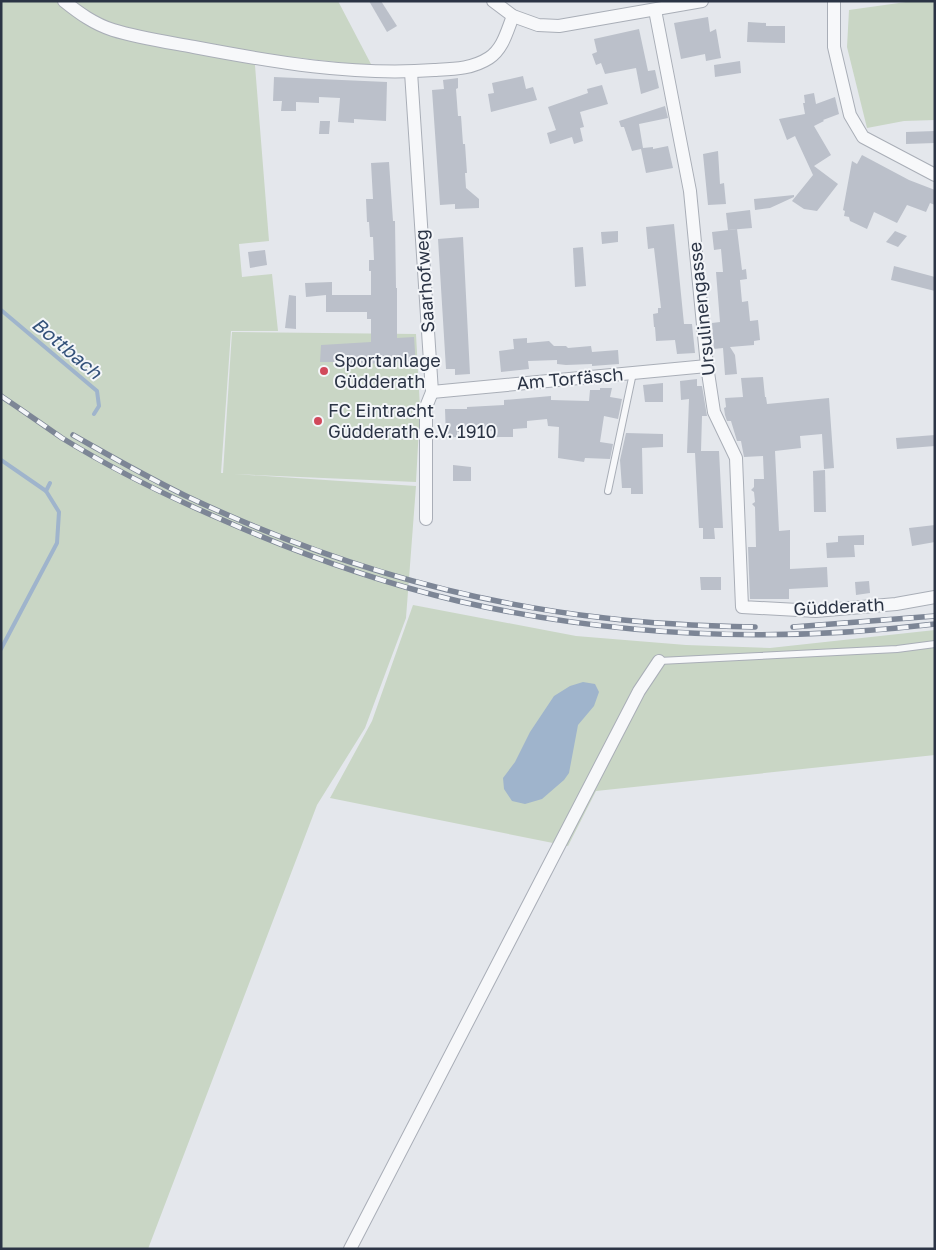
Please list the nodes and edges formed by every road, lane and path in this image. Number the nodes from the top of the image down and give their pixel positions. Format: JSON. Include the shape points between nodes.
{"nodes":[{"id":1,"x":64,"y":1,"type":"edge"},
{"id":2,"x":493,"y":1,"type":"edge"},
{"id":3,"x":702,"y":1,"type":"edge"},
{"id":4,"x":834,"y":1,"type":"edge"},
{"id":5,"x":655,"y":10,"type":"junction"},
{"id":6,"x":512,"y":16,"type":"junction"},
{"id":7,"x":411,"y":72,"type":"junction"},
{"id":8,"x":935,"y":175,"type":"edge"},
{"id":9,"x":707,"y":366,"type":"junction"},
{"id":10,"x":633,"y":373,"type":"junction"},
{"id":11,"x":432,"y":392,"type":"junction"},
{"id":12,"x":608,"y":491,"type":"dead end"},
{"id":13,"x":426,"y":519,"type":"dead end"},
{"id":14,"x":935,"y":597,"type":"edge"},
{"id":15,"x":742,"y":607,"type":"joint"},
{"id":16,"x":935,"y":644,"type":"edge"},
{"id":17,"x":660,"y":661,"type":"joint"},
{"id":18,"x":350,"y":1249,"type":"edge"}],
"edges":[{"from":1,"to":7,"type":"street","via":[[85,17],[112,30],[147,38],[278,63]]},
{"from":2,"to":6,"type":"street"},
{"from":3,"to":5,"type":"street"},
{"from":4,"to":8,"type":"street","via":[[834,47],[850,115],[863,137]]},
{"from":5,"to":6,"type":"street","via":[[559,26],[538,25]]},
{"from":5,"to":9,"type":"street","name":"Ursulinengasse","via":[[690,191]]},
{"from":6,"to":7,"type":"street","via":[[504,41],[490,58],[466,68]]},
{"from":7,"to":11,"type":"street","name":"Saarhofweg"},
{"from":9,"to":10,"type":"street","name":"Am Torfäsch"},
{"from":9,"to":15,"type":"street","name":"Ursulinengasse","via":[[714,412],[736,458]]},
{"from":10,"to":11,"type":"street","name":"Am Torfäsch"},
{"from":10,"to":12,"type":"lane"},
{"from":11,"to":13,"type":"street","name":"Saarhofweg","via":[[426,407]]},
{"from":14,"to":15,"type":"street","name":"Güdderath","via":[[816,611]]},
{"from":16,"to":17,"type":"lane","via":[[897,649]]},
{"from":17,"to":18,"type":"street","via":[[634,700]]}]}
